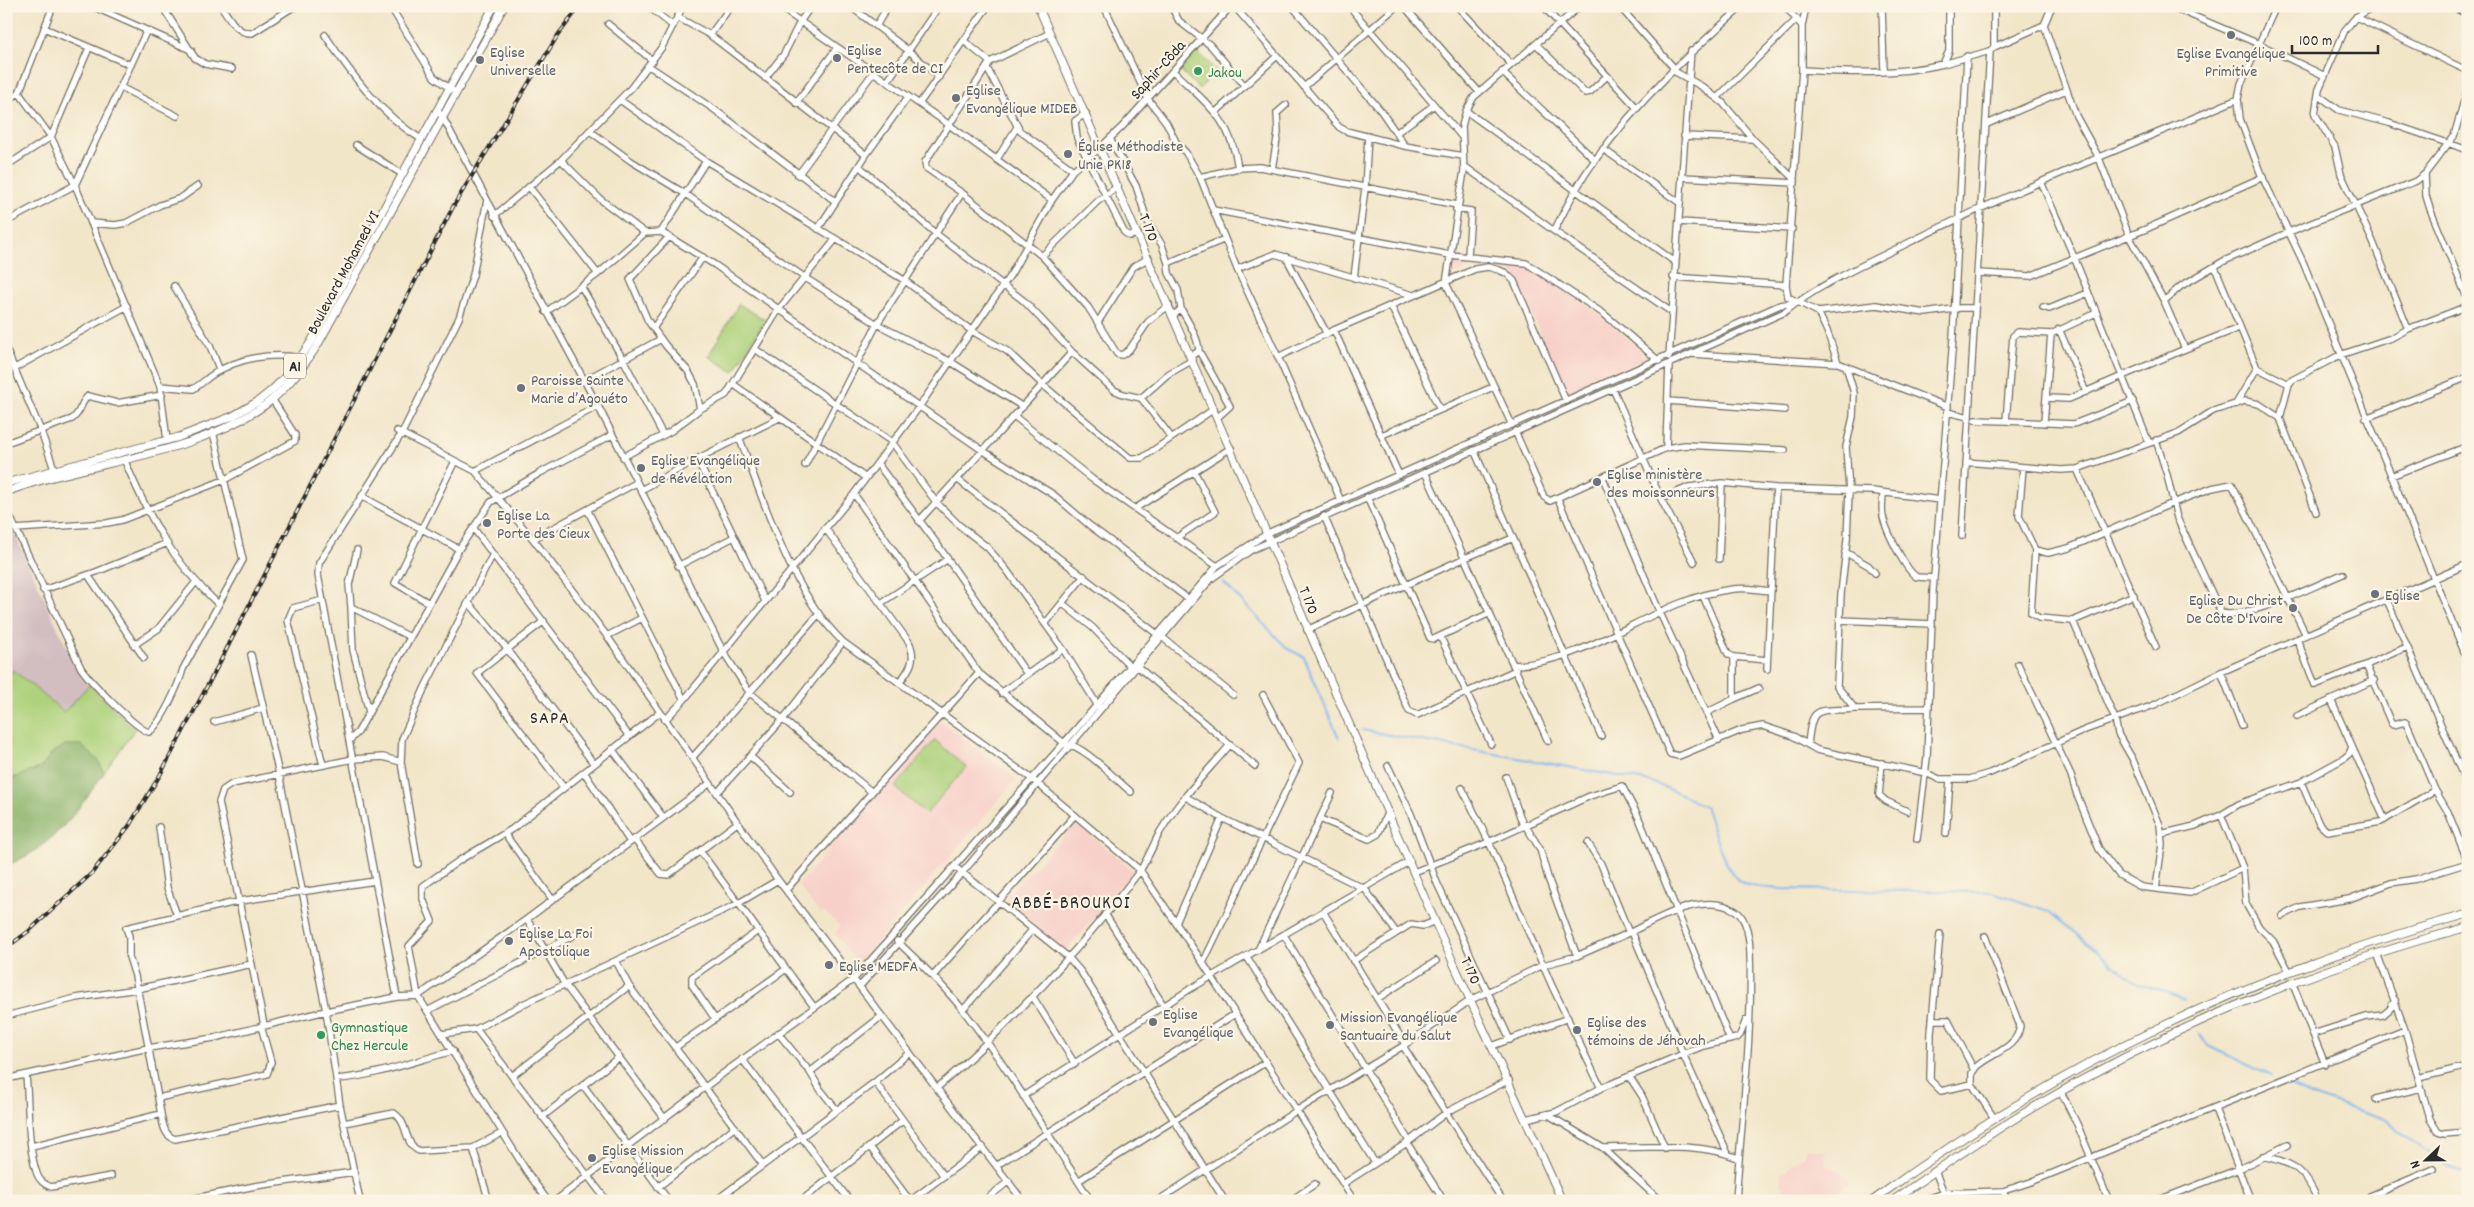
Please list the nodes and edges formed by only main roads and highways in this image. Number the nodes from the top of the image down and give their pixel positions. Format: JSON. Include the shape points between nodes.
{"nodes":[{"id":1,"x":494,"y":6,"type":"edge"},
{"id":2,"x":504,"y":6,"type":"edge"},
{"id":3,"x":1038,"y":6,"type":"edge"},
{"id":4,"x":452,"y":91,"type":"junction"},
{"id":5,"x":439,"y":113,"type":"junction"},
{"id":6,"x":6,"y":483,"type":"edge"},
{"id":7,"x":6,"y":492,"type":"edge"},
{"id":8,"x":2468,"y":914,"type":"edge"},
{"id":9,"x":2468,"y":928,"type":"edge"},
{"id":10,"x":1562,"y":1201,"type":"edge"},
{"id":11,"x":1872,"y":1201,"type":"edge"},
{"id":12,"x":1892,"y":1201,"type":"edge"}],
"edges":[{"from":1,"to":4,"type":"main road","name":"Boulevard Mohamed VI","number":"A1"},
{"from":2,"to":4,"type":"main road","name":"Boulevard Mohamed VI","number":"A1"},
{"from":3,"to":10,"type":"main road","name":"T 170","via":[[1170,305],[1307,630]]},
{"from":4,"to":5,"type":"main road","name":"Boulevard Mohamed VI","number":"A1"},
{"from":5,"to":6,"type":"main road","name":"Boulevard Mohamed VI","number":"A1","via":[[421,139],[311,342],[272,390],[246,409],[213,425]]},
{"from":5,"to":7,"type":"main road","name":"Boulevard Mohamed VI","number":"A1","via":[[318,346],[272,399],[250,415],[182,444]]},
{"from":8,"to":11,"type":"main road","via":[[2370,942],[2233,992],[2123,1044],[1994,1118]]},
{"from":9,"to":12,"type":"main road","via":[[2377,953],[2292,982],[2189,1025],[2061,1092]]}]}
